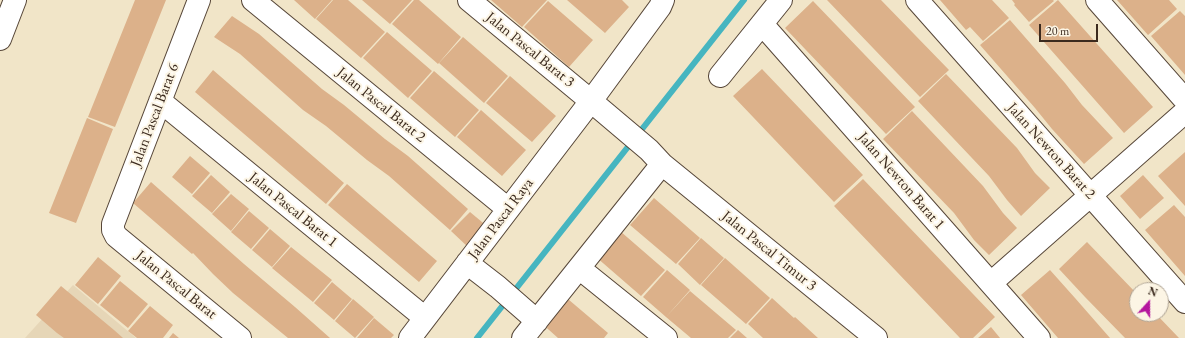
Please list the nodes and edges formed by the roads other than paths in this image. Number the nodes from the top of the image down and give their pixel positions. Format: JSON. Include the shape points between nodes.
{"nodes":[{"id":1,"x":15,"y":0,"type":"edge"},
{"id":2,"x":199,"y":0,"type":"edge"},
{"id":3,"x":253,"y":0,"type":"edge"},
{"id":4,"x":469,"y":0,"type":"edge"},
{"id":5,"x":663,"y":0,"type":"edge"},
{"id":6,"x":780,"y":0,"type":"edge"},
{"id":7,"x":917,"y":0,"type":"edge"},
{"id":8,"x":1097,"y":0,"type":"edge"},
{"id":9,"x":762,"y":24,"type":"junction"},
{"id":10,"x":0,"y":39,"type":"edge"},
{"id":11,"x":720,"y":76,"type":"dead end"},
{"id":12,"x":1185,"y":100,"type":"edge"},
{"id":13,"x":160,"y":101,"type":"junction"},
{"id":14,"x":591,"y":101,"type":"junction"},
{"id":15,"x":1185,"y":112,"type":"edge"},
{"id":16,"x":625,"y":130,"type":"joint"},
{"id":17,"x":655,"y":157,"type":"junction"},
{"id":18,"x":1090,"y":195,"type":"junction"},
{"id":19,"x":508,"y":209,"type":"junction"},
{"id":20,"x":114,"y":230,"type":"joint"},
{"id":21,"x":467,"y":263,"type":"junction"},
{"id":22,"x":579,"y":268,"type":"junction"},
{"id":23,"x":991,"y":283,"type":"junction"},
{"id":24,"x":1185,"y":302,"type":"edge"},
{"id":25,"x":530,"y":314,"type":"junction"},
{"id":26,"x":425,"y":318,"type":"junction"},
{"id":27,"x":240,"y":338,"type":"edge"},
{"id":28,"x":410,"y":338,"type":"edge"},
{"id":29,"x":524,"y":338,"type":"edge"},
{"id":30,"x":666,"y":338,"type":"edge"},
{"id":31,"x":876,"y":338,"type":"edge"},
{"id":32,"x":1039,"y":338,"type":"edge"}],
"edges":[{"from":1,"to":10,"type":"street"},
{"from":2,"to":13,"type":"street","name":"Jalan Pascal Barat 6"},
{"from":3,"to":19,"type":"street","name":"Jalan Pascal Barat 2"},
{"from":4,"to":14,"type":"street","name":"Jalan Pascal Barat 3"},
{"from":5,"to":14,"type":"street","name":"Jalan Pascal Raya"},
{"from":6,"to":9,"type":"street"},
{"from":7,"to":18,"type":"street","name":"Jalan Newton Barat 2"},
{"from":8,"to":12,"type":"street"},
{"from":9,"to":11,"type":"street"},
{"from":9,"to":23,"type":"street","name":"Jalan Newton Barat 1"},
{"from":13,"to":20,"type":"street","name":"Jalan Pascal Barat 6","via":[[113,224]]},
{"from":13,"to":26,"type":"street","name":"Jalan Pascal Barat 1"},
{"from":14,"to":16,"type":"street","name":"Jalan Pascal Barat 3"},
{"from":14,"to":19,"type":"street","name":"Jalan Pascal Raya"},
{"from":15,"to":18,"type":"street"},
{"from":16,"to":17,"type":"street","name":"Jalan Pascal Timur 3"},
{"from":17,"to":22,"type":"street"},
{"from":17,"to":31,"type":"street","name":"Jalan Pascal Timur 3"},
{"from":18,"to":23,"type":"street"},
{"from":18,"to":24,"type":"street","name":"Jalan Newton Barat 2"},
{"from":19,"to":21,"type":"street","name":"Jalan Pascal Raya"},
{"from":20,"to":27,"type":"street","name":"Jalan Pascal Barat","via":[[116,236]]},
{"from":21,"to":25,"type":"street"},
{"from":21,"to":26,"type":"street","name":"Jalan Pascal Raya"},
{"from":22,"to":25,"type":"street"},
{"from":22,"to":30,"type":"street"},
{"from":23,"to":32,"type":"street","name":"Jalan Newton Barat 1"},
{"from":25,"to":29,"type":"street"},
{"from":26,"to":28,"type":"street","name":"Jalan Pascal Raya"}]}
